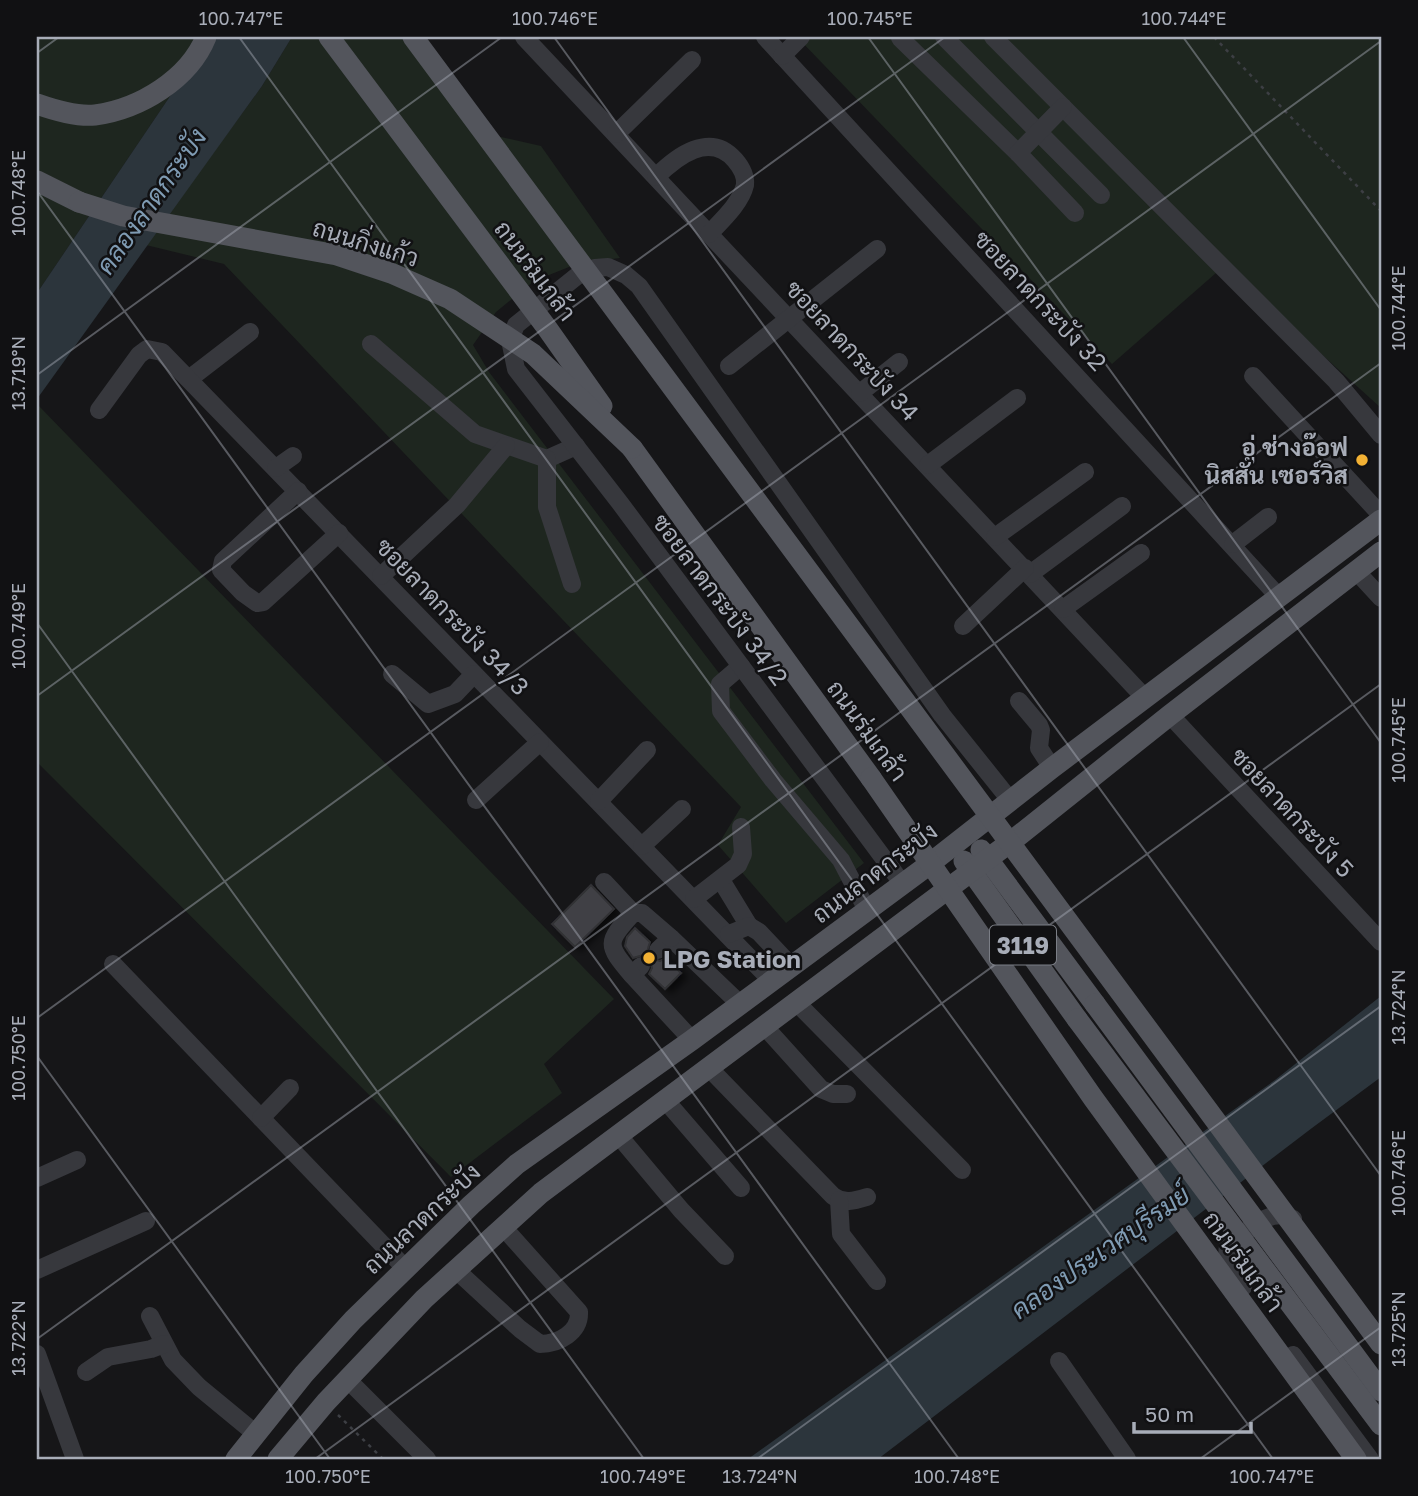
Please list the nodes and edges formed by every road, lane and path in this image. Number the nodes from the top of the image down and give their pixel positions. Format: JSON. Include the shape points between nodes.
{"nodes":[{"id":1,"x":206,"y":37,"type":"edge"},
{"id":2,"x":329,"y":37,"type":"edge"},
{"id":3,"x":413,"y":37,"type":"edge"},
{"id":4,"x":524,"y":37,"type":"edge"},
{"id":5,"x":765,"y":37,"type":"edge"},
{"id":6,"x":801,"y":37,"type":"edge"},
{"id":7,"x":944,"y":37,"type":"edge"},
{"id":8,"x":993,"y":37,"type":"edge"},
{"id":9,"x":1214,"y":37,"type":"edge"},
{"id":10,"x":900,"y":38,"type":"edge"},
{"id":11,"x":782,"y":56,"type":"junction"},
{"id":12,"x":692,"y":61,"type":"dead end"},
{"id":13,"x":37,"y":104,"type":"edge"},
{"id":14,"x":1063,"y":107,"type":"junction"},
{"id":15,"x":1038,"y":133,"type":"junction"},
{"id":16,"x":616,"y":134,"type":"junction"},
{"id":17,"x":1018,"y":153,"type":"junction"},
{"id":18,"x":656,"y":177,"type":"junction"},
{"id":19,"x":37,"y":181,"type":"edge"},
{"id":20,"x":1101,"y":195,"type":"dead end"},
{"id":21,"x":1381,"y":211,"type":"edge"},
{"id":22,"x":1075,"y":214,"type":"dead end"},
{"id":23,"x":709,"y":234,"type":"junction"},
{"id":24,"x":877,"y":248,"type":"dead end"},
{"id":25,"x":790,"y":319,"type":"junction"},
{"id":26,"x":250,"y":332,"type":"dead end"},
{"id":27,"x":371,"y":344,"type":"dead end"},
{"id":28,"x":899,"y":362,"type":"dead end"},
{"id":29,"x":729,"y":366,"type":"dead end"},
{"id":30,"x":1252,"y":376,"type":"dead end"},
{"id":31,"x":190,"y":380,"type":"junction"},
{"id":32,"x":860,"y":393,"type":"junction"},
{"id":33,"x":1017,"y":398,"type":"dead end"},
{"id":34,"x":99,"y":410,"type":"dead end"},
{"id":35,"x":1381,"y":435,"type":"edge"},
{"id":36,"x":506,"y":446,"type":"junction"},
{"id":37,"x":576,"y":446,"type":"junction"},
{"id":38,"x":632,"y":448,"type":"junction"},
{"id":39,"x":293,"y":456,"type":"dead end"},
{"id":40,"x":547,"y":459,"type":"junction"},
{"id":41,"x":928,"y":465,"type":"junction"},
{"id":42,"x":276,"y":468,"type":"junction"},
{"id":43,"x":1085,"y":472,"type":"dead end"},
{"id":44,"x":298,"y":491,"type":"junction"},
{"id":45,"x":1122,"y":506,"type":"dead end"},
{"id":46,"x":1268,"y":517,"type":"dead end"},
{"id":47,"x":1381,"y":518,"type":"edge"},
{"id":48,"x":339,"y":533,"type":"junction"},
{"id":49,"x":995,"y":537,"type":"junction"},
{"id":50,"x":1233,"y":544,"type":"junction"},
{"id":51,"x":1381,"y":552,"type":"edge"},
{"id":52,"x":1142,"y":553,"type":"dead end"},
{"id":53,"x":1027,"y":571,"type":"junction"},
{"id":54,"x":1357,"y":572,"type":"junction"},
{"id":55,"x":381,"y":576,"type":"junction"},
{"id":56,"x":572,"y":584,"type":"dead end"},
{"id":57,"x":1279,"y":597,"type":"junction"},
{"id":58,"x":1381,"y":598,"type":"edge"},
{"id":59,"x":1063,"y":609,"type":"junction"},
{"id":60,"x":963,"y":626,"type":"dead end"},
{"id":61,"x":741,"y":666,"type":"junction"},
{"id":62,"x":391,"y":674,"type":"dead end"},
{"id":63,"x":474,"y":674,"type":"junction"},
{"id":64,"x":1145,"y":698,"type":"junction"},
{"id":65,"x":1019,"y":701,"type":"dead end"},
{"id":66,"x":1170,"y":715,"type":"junction"},
{"id":67,"x":540,"y":741,"type":"junction"},
{"id":68,"x":647,"y":750,"type":"dead end"},
{"id":69,"x":1052,"y":768,"type":"junction"},
{"id":70,"x":476,"y":800,"type":"dead end"},
{"id":71,"x":1010,"y":800,"type":"junction"},
{"id":72,"x":598,"y":801,"type":"junction"},
{"id":73,"x":682,"y":809,"type":"dead end"},
{"id":74,"x":741,"y":827,"type":"dead end"},
{"id":75,"x":960,"y":840,"type":"junction"},
{"id":76,"x":642,"y":846,"type":"junction"},
{"id":77,"x":988,"y":859,"type":"junction"},
{"id":78,"x":971,"y":871,"type":"junction"},
{"id":79,"x":721,"y":880,"type":"junction"},
{"id":80,"x":604,"y":882,"type":"dead end"},
{"id":81,"x":902,"y":883,"type":"junction"},
{"id":82,"x":694,"y":899,"type":"junction"},
{"id":83,"x":867,"y":910,"type":"junction"},
{"id":84,"x":633,"y":913,"type":"junction"},
{"id":85,"x":749,"y":926,"type":"junction"},
{"id":86,"x":729,"y":934,"type":"junction"},
{"id":87,"x":1381,"y":942,"type":"edge"},
{"id":88,"x":113,"y":964,"type":"dead end"},
{"id":89,"x":791,"y":966,"type":"junction"},
{"id":90,"x":772,"y":981,"type":"junction"},
{"id":91,"x":797,"y":1003,"type":"junction"},
{"id":92,"x":740,"y":1004,"type":"junction"},
{"id":93,"x":765,"y":1027,"type":"junction"},
{"id":94,"x":692,"y":1040,"type":"junction"},
{"id":95,"x":710,"y":1069,"type":"junction"},
{"id":96,"x":290,"y":1088,"type":"dead end"},
{"id":97,"x":847,"y":1094,"type":"dead end"},
{"id":98,"x":666,"y":1101,"type":"junction"},
{"id":99,"x":261,"y":1118,"type":"junction"},
{"id":100,"x":618,"y":1136,"type":"junction"},
{"id":101,"x":77,"y":1160,"type":"dead end"},
{"id":102,"x":517,"y":1164,"type":"junction"},
{"id":103,"x":962,"y":1170,"type":"dead end"},
{"id":104,"x":37,"y":1178,"type":"edge"},
{"id":105,"x":741,"y":1188,"type":"dead end"},
{"id":106,"x":541,"y":1193,"type":"junction"},
{"id":107,"x":867,"y":1197,"type":"dead end"},
{"id":108,"x":839,"y":1200,"type":"junction"},
{"id":109,"x":146,"y":1221,"type":"dead end"},
{"id":110,"x":503,"y":1227,"type":"junction"},
{"id":111,"x":725,"y":1256,"type":"dead end"},
{"id":112,"x":405,"y":1268,"type":"junction"},
{"id":113,"x":37,"y":1270,"type":"edge"},
{"id":114,"x":456,"y":1270,"type":"junction"},
{"id":115,"x":877,"y":1281,"type":"dead end"},
{"id":116,"x":150,"y":1316,"type":"dead end"},
{"id":117,"x":1381,"y":1327,"type":"edge"},
{"id":118,"x":164,"y":1344,"type":"junction"},
{"id":119,"x":1381,"y":1344,"type":"edge"},
{"id":120,"x":37,"y":1354,"type":"edge"},
{"id":121,"x":1059,"y":1362,"type":"dead end"},
{"id":122,"x":86,"y":1372,"type":"dead end"},
{"id":123,"x":347,"y":1379,"type":"junction"},
{"id":124,"x":1381,"y":1391,"type":"edge"},
{"id":125,"x":326,"y":1402,"type":"junction"},
{"id":126,"x":1381,"y":1425,"type":"edge"},
{"id":127,"x":256,"y":1433,"type":"junction"},
{"id":128,"x":75,"y":1459,"type":"edge"},
{"id":129,"x":236,"y":1459,"type":"edge"},
{"id":130,"x":278,"y":1459,"type":"edge"},
{"id":131,"x":383,"y":1459,"type":"edge"},
{"id":132,"x":426,"y":1459,"type":"edge"},
{"id":133,"x":1127,"y":1459,"type":"edge"},
{"id":134,"x":1356,"y":1459,"type":"edge"},
{"id":135,"x":1370,"y":1459,"type":"edge"}],
"edges":[{"from":1,"to":13,"type":"main road","via":[[200,51],[169,85],[130,106],[93,115]]},
{"from":2,"to":38,"type":"main road","name":"ถนนร่มเกล้า","bridge":true},
{"from":3,"to":119,"type":"main road","name":"ถนนร่มเกล้า","bridge":true},
{"from":4,"to":16,"type":"street","name":"ซอยลาดกระบัง 34"},
{"from":5,"to":11,"type":"street","name":"ซอยลาดกระบัง 32"},
{"from":6,"to":11,"type":"street"},
{"from":7,"to":15,"type":"street"},
{"from":8,"to":14,"type":"street"},
{"from":9,"to":21,"type":"path"},
{"from":10,"to":17,"type":"street"},
{"from":11,"to":50,"type":"street","name":"ซอยลาดกระบัง 32"},
{"from":12,"to":16,"type":"street"},
{"from":14,"to":15,"type":"street"},
{"from":14,"to":35,"type":"street","via":[[1336,381]]},
{"from":15,"to":17,"type":"street"},
{"from":15,"to":20,"type":"street"},
{"from":16,"to":18,"type":"street","name":"ซอยลาดกระบัง 34"},
{"from":17,"to":22,"type":"street"},
{"from":18,"to":23,"type":"street","name":"ซอยลาดกระบัง 34"},
{"from":18,"to":23,"type":"street","via":[[671,162],[708,145],[734,159],[743,170],[745,183],[740,197]]},
{"from":19,"to":38,"type":"main road","name":"ถนนกิ่งแก้ว","bridge":true,"via":[[79,202],[123,216],[337,255],[450,299],[533,354]]},
{"from":23,"to":25,"type":"street","name":"ซอยลาดกระบัง 34"},
{"from":24,"to":25,"type":"street"},
{"from":25,"to":29,"type":"street"},
{"from":25,"to":32,"type":"street","name":"ซอยลาดกระบัง 34"},
{"from":26,"to":31,"type":"street"},
{"from":27,"to":36,"type":"street","via":[[475,434]]},
{"from":28,"to":32,"type":"street"},
{"from":30,"to":47,"type":"street"},
{"from":31,"to":34,"type":"street","name":"ซอยลาดกระบัง 34/3","via":[[162,352],[147,349]]},
{"from":31,"to":42,"type":"street","name":"ซอยลาดกระบัง 34/3"},
{"from":32,"to":41,"type":"street","name":"ซอยลาดกระบัง 34"},
{"from":33,"to":41,"type":"street"},
{"from":36,"to":40,"type":"street"},
{"from":36,"to":55,"type":"street","via":[[457,505]]},
{"from":37,"to":40,"type":"street"},
{"from":37,"to":61,"type":"street","name":"ซอยลาดกระบัง 34/2"},
{"from":37,"to":71,"type":"street","name":"ซอยลาดกระบัง 34/2","via":[[516,369],[510,340],[516,325],[577,276],[608,267],[639,286],[942,715]]},
{"from":38,"to":134,"type":"main road","name":"ถนนร่มเกล้า","bridge":true,"via":[[871,778],[1093,1098]]},
{"from":39,"to":42,"type":"street"},
{"from":40,"to":56,"type":"street","via":[[547,507]]},
{"from":41,"to":49,"type":"street","name":"ซอยลาดกระบัง 34"},
{"from":42,"to":44,"type":"street","name":"ซอยลาดกระบัง 34/3"},
{"from":43,"to":49,"type":"street"},
{"from":44,"to":48,"type":"street","name":"ซอยลาดกระบัง 34/3"},
{"from":44,"to":48,"type":"street","via":[[223,561],[221,570],[243,593],[263,602]]},
{"from":45,"to":53,"type":"street"},
{"from":46,"to":50,"type":"street"},
{"from":47,"to":57,"type":"main road","name":"ถนนลาดกระบัง"},
{"from":48,"to":55,"type":"street","name":"ซอยลาดกระบัง 34/3"},
{"from":49,"to":53,"type":"street","name":"ซอยลาดกระบัง 34"},
{"from":50,"to":57,"type":"street","name":"ซอยลาดกระบัง 32"},
{"from":51,"to":54,"type":"main road"},
{"from":52,"to":59,"type":"street"},
{"from":53,"to":59,"type":"street","name":"ซอยลาดกระบัง 34"},
{"from":53,"to":60,"type":"street"},
{"from":54,"to":58,"type":"street"},
{"from":54,"to":66,"type":"main road"},
{"from":55,"to":63,"type":"street","name":"ซอยลาดกระบัง 34/3"},
{"from":57,"to":64,"type":"main road","name":"ถนนลาดกระบัง"},
{"from":59,"to":64,"type":"street","name":"ซอยลาดกระบัง 34"},
{"from":61,"to":81,"type":"street","name":"ซอยลาดกระบัง 34/2"},
{"from":61,"to":83,"type":"street","via":[[720,684],[721,711],[841,860]]},
{"from":62,"to":63,"type":"street","via":[[428,704],[454,694]]},
{"from":63,"to":67,"type":"street","name":"ซอยลาดกระบัง 34/3"},
{"from":64,"to":69,"type":"main road","name":"ถนนลาดกระบัง"},
{"from":65,"to":69,"type":"street","via":[[1039,725],[1039,748]]},
{"from":66,"to":77,"type":"main road"},
{"from":66,"to":87,"type":"street","name":"ซอยลาดกระบัง 5"},
{"from":67,"to":70,"type":"street"},
{"from":67,"to":72,"type":"street","name":"ซอยลาดกระบัง 34/3"},
{"from":68,"to":72,"type":"street"},
{"from":69,"to":71,"type":"main road","name":"ถนนลาดกระบัง"},
{"from":71,"to":75,"type":"main road","name":"ถนนลาดกระบัง"},
{"from":72,"to":76,"type":"street","name":"ซอยลาดกระบัง 34/3"},
{"from":73,"to":76,"type":"street"},
{"from":74,"to":79,"type":"street","via":[[743,854]]},
{"from":75,"to":77,"type":"main road","name":"ถนนร่มเกล้า"},
{"from":75,"to":78,"type":"main road","name":"ถนนร่มเกล้า"},
{"from":75,"to":81,"type":"main road","name":"ถนนลาดกระบัง"},
{"from":76,"to":82,"type":"street","name":"ซอยลาดกระบัง 34/3"},
{"from":77,"to":78,"type":"main road"},
{"from":77,"to":124,"type":"main road","name":"ถนนร่มเกล้า","number":"3119","bridge":true},
{"from":78,"to":91,"type":"main road"},
{"from":78,"to":126,"type":"main road","name":"ถนนร่มเกล้า","number":"3119","bridge":true},
{"from":79,"to":82,"type":"street"},
{"from":79,"to":85,"type":"street"},
{"from":80,"to":84,"type":"street"},
{"from":81,"to":83,"type":"main road","name":"ถนนลาดกระบัง"},
{"from":82,"to":86,"type":"street","name":"ซอยลาดกระบัง 34/3"},
{"from":83,"to":89,"type":"main road","name":"ถนนลาดกระบัง"},
{"from":84,"to":92,"type":"street","via":[[642,913],[664,944]]},
{"from":84,"to":94,"type":"street","via":[[612,940],[612,947]]},
{"from":85,"to":86,"type":"street"},
{"from":85,"to":89,"type":"street"},
{"from":86,"to":90,"type":"street","name":"ซอยลาดกระบัง 34/3"},
{"from":88,"to":99,"type":"street"},
{"from":89,"to":90,"type":"main road","name":"ถนนลาดกระบัง"},
{"from":90,"to":92,"type":"main road","name":"ถนนลาดกระบัง"},
{"from":91,"to":93,"type":"main road"},
{"from":91,"to":103,"type":"street"},
{"from":92,"to":94,"type":"main road","name":"ถนนลาดกระบัง"},
{"from":93,"to":95,"type":"main road"},
{"from":93,"to":97,"type":"street","via":[[821,1089]]},
{"from":94,"to":102,"type":"main road","name":"ถนนลาดกระบัง"},
{"from":95,"to":98,"type":"main road"},
{"from":95,"to":108,"type":"street"},
{"from":96,"to":99,"type":"street"},
{"from":98,"to":100,"type":"main road"},
{"from":98,"to":105,"type":"street"},
{"from":99,"to":112,"type":"street"},
{"from":100,"to":106,"type":"main road"},
{"from":100,"to":111,"type":"street"},
{"from":101,"to":104,"type":"street"},
{"from":102,"to":106,"type":"main road"},
{"from":102,"to":112,"type":"main road","name":"ถนนลาดกระบัง"},
{"from":106,"to":110,"type":"main road"},
{"from":107,"to":108,"type":"street"},
{"from":108,"to":115,"type":"street","via":[[841,1234]]},
{"from":109,"to":113,"type":"street"},
{"from":110,"to":114,"type":"main road"},
{"from":110,"to":114,"type":"street","via":[[579,1312],[580,1320],[561,1341],[540,1344]]},
{"from":112,"to":127,"type":"main road","name":"ถนนลาดกระบัง","via":[[353,1320]]},
{"from":114,"to":123,"type":"main road"},
{"from":116,"to":118,"type":"street"},
{"from":117,"to":135,"type":"street","via":[[1298,1222],[1286,1214],[1271,1215],[1228,1246],[1230,1270]]},
{"from":118,"to":122,"type":"street","via":[[108,1357]]},
{"from":118,"to":127,"type":"street","via":[[199,1387]]},
{"from":120,"to":128,"type":"street"},
{"from":121,"to":133,"type":"street"},
{"from":123,"to":125,"type":"main road"},
{"from":123,"to":132,"type":"street"},
{"from":125,"to":130,"type":"main road"},
{"from":125,"to":131,"type":"path"},
{"from":127,"to":129,"type":"main road","name":"ถนนลาดกระบัง"}]}
